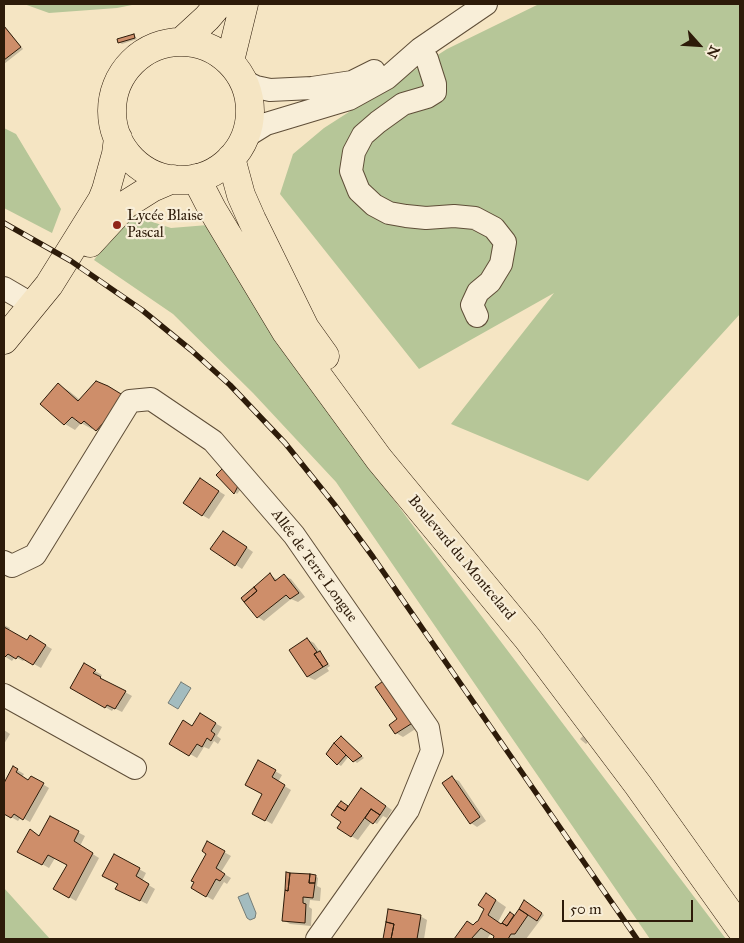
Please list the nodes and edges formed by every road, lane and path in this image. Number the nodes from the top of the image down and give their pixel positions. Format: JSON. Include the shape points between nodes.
{"nodes":[{"id":1,"x":219,"y":4,"type":"edge"},
{"id":2,"x":244,"y":4,"type":"edge"},
{"id":3,"x":486,"y":4,"type":"edge"},
{"id":4,"x":182,"y":41,"type":"junction"},
{"id":5,"x":420,"y":49,"type":"junction"},
{"id":6,"x":237,"y":71,"type":"junction"},
{"id":7,"x":118,"y":138,"type":"junction"},
{"id":8,"x":238,"y":148,"type":"junction"},
{"id":9,"x":185,"y":179,"type":"junction"},
{"id":10,"x":4,"y":288,"type":"edge"},
{"id":11,"x":41,"y":295,"type":"junction"},
{"id":12,"x":477,"y":316,"type":"dead end"},
{"id":13,"x":7,"y":332,"type":"edge"},
{"id":14,"x":4,"y":562,"type":"edge"},
{"id":15,"x":4,"y":695,"type":"edge"},
{"id":16,"x":135,"y":768,"type":"dead end"},
{"id":17,"x":740,"y":902,"type":"edge"},
{"id":18,"x":740,"y":928,"type":"edge"},
{"id":19,"x":317,"y":939,"type":"edge"}],
"edges":[{"from":1,"to":4,"type":"main road"},
{"from":2,"to":6,"type":"main road"},
{"from":3,"to":5,"type":"street"},
{"from":4,"to":6,"type":"main road","via":[[208,47]]},
{"from":4,"to":7,"type":"main road","via":[[162,44],[143,53],[124,72],[113,98],[112,112]]},
{"from":5,"to":6,"type":"street","via":[[352,82],[312,88],[270,90],[256,87]]},
{"from":5,"to":8,"type":"street","via":[[387,78],[349,99],[266,124]]},
{"from":5,"to":12,"type":"street","via":[[427,59],[435,92],[403,104],[362,135],[354,152],[351,171],[358,191],[389,213],[426,218],[475,218],[494,228],[504,242],[501,264],[490,282],[478,292],[472,306]]},
{"from":6,"to":8,"type":"main road","via":[[250,108],[248,126]]},
{"from":7,"to":9,"type":"main road","via":[[127,154],[150,173]]},
{"from":7,"to":11,"type":"main road","via":[[102,200]]},
{"from":8,"to":9,"type":"main road","via":[[215,171]]},
{"from":8,"to":17,"type":"main road","name":"Boulevard du Montcelard","via":[[241,195],[305,328],[387,448],[538,628]]},
{"from":9,"to":11,"type":"main road","via":[[152,188],[125,205]]},
{"from":9,"to":18,"type":"main road","name":"Boulevard du Montcelard","via":[[212,209],[286,332],[379,460],[528,639]]},
{"from":10,"to":11,"type":"street"},
{"from":11,"to":13,"type":"main road"},
{"from":14,"to":19,"type":"street","name":"Allée de Terre Longue","via":[[12,566],[35,555],[130,401],[151,399],[213,441],[294,535],[428,728],[432,751],[408,810]]},
{"from":15,"to":16,"type":"street"}]}
